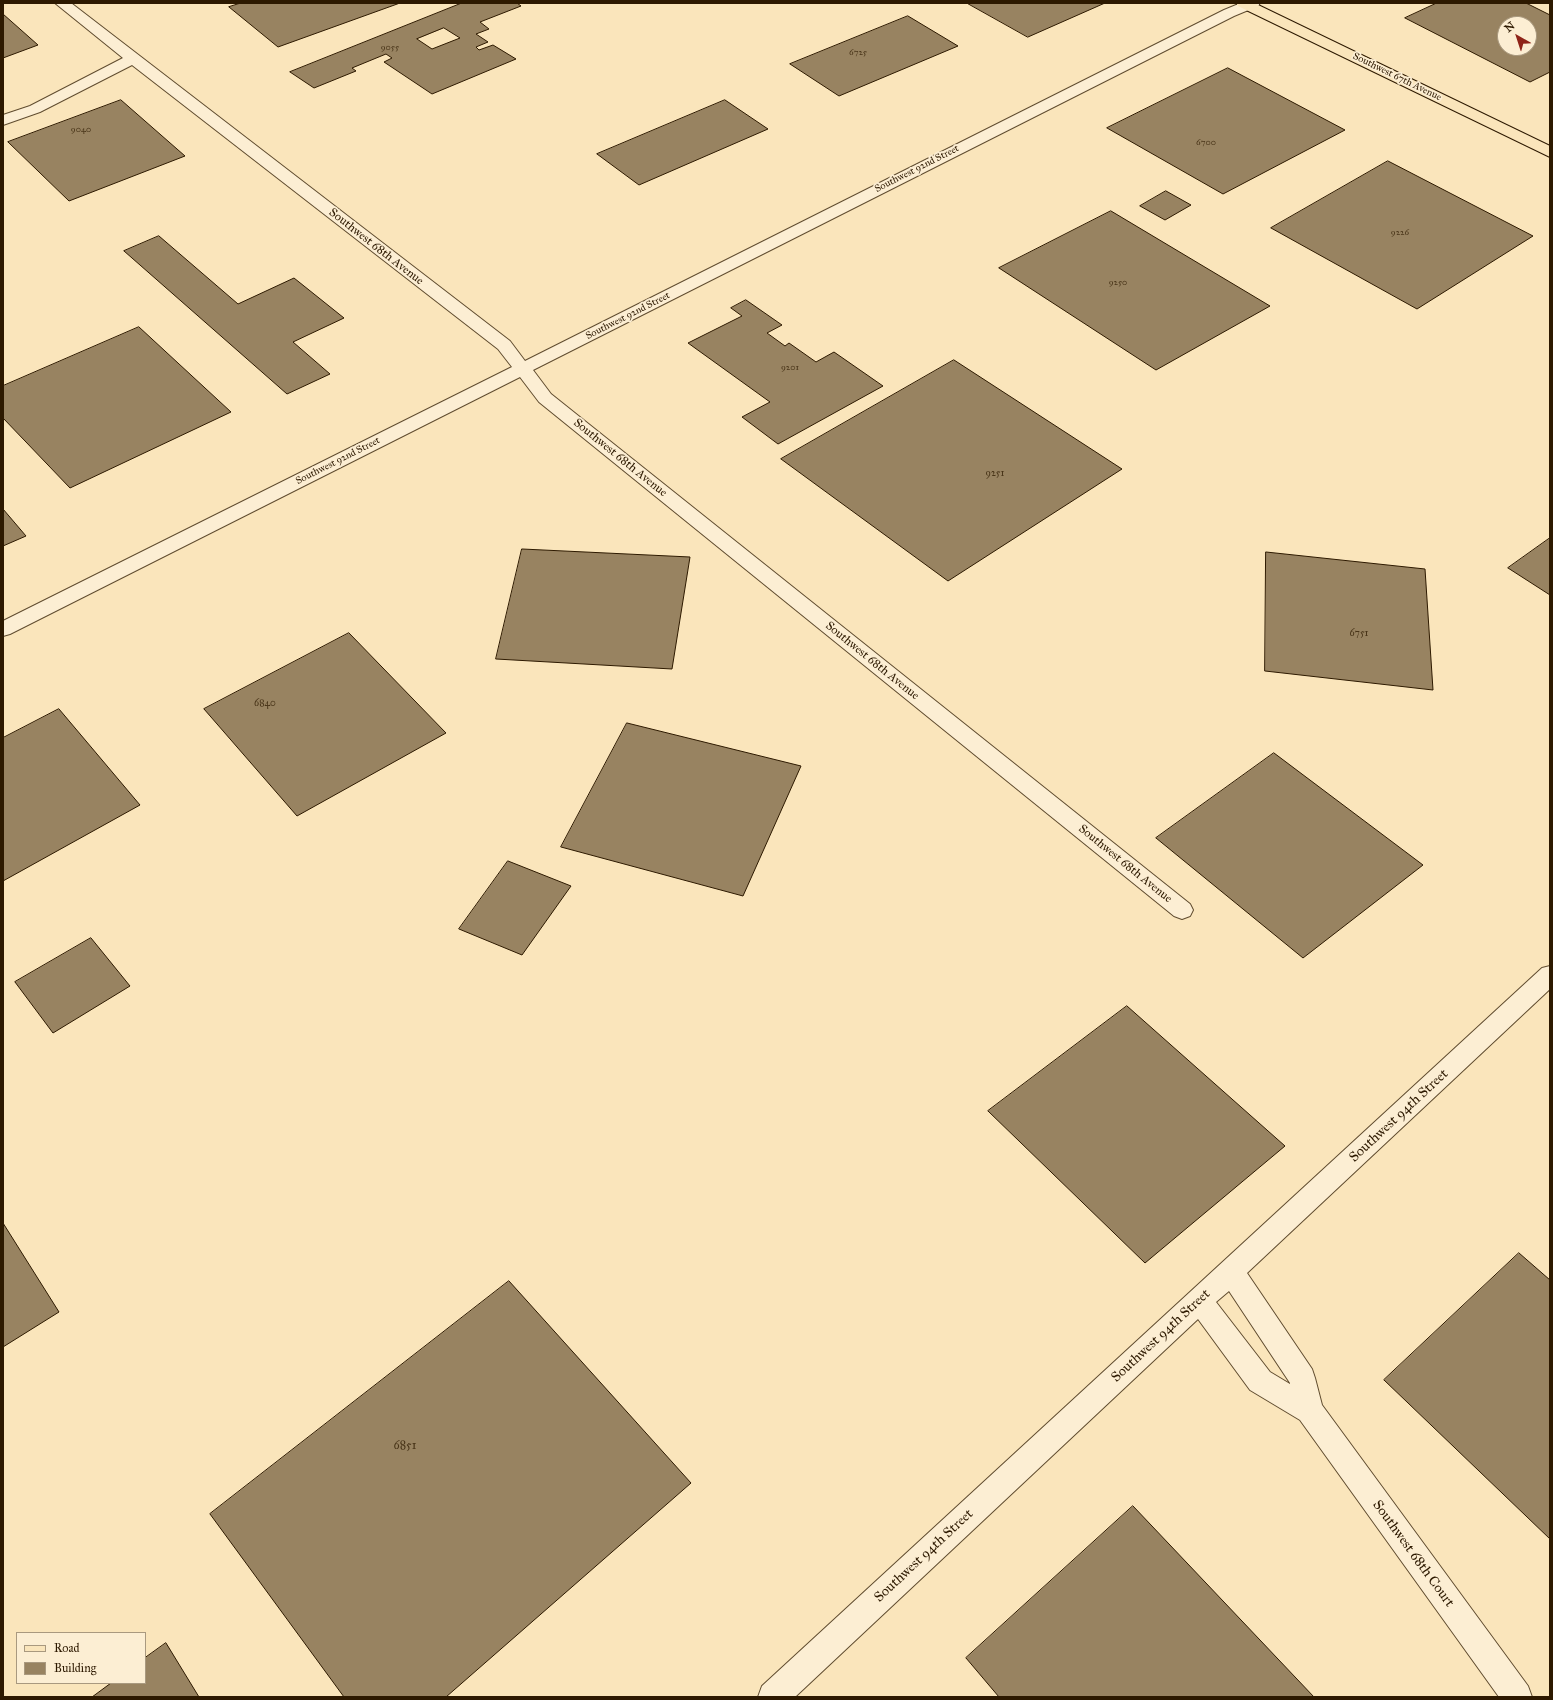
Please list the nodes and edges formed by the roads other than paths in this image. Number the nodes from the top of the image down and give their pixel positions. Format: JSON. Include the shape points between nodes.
{"nodes":[{"id":1,"x":62,"y":3,"type":"edge"},
{"id":2,"x":1248,"y":4,"type":"edge"},
{"id":3,"x":132,"y":59,"type":"junction"},
{"id":4,"x":3,"y":120,"type":"edge"},
{"id":5,"x":1550,"y":152,"type":"edge"},
{"id":6,"x":522,"y":369,"type":"junction"},
{"id":7,"x":3,"y":629,"type":"edge"},
{"id":8,"x":1182,"y":910,"type":"dead end"},
{"id":9,"x":1550,"y":975,"type":"edge"},
{"id":10,"x":1231,"y":1272,"type":"junction"},
{"id":11,"x":1200,"y":1301,"type":"junction"},
{"id":12,"x":1310,"y":1411,"type":"junction"},
{"id":13,"x":773,"y":1697,"type":"edge"},
{"id":14,"x":1517,"y":1697,"type":"edge"}],
"edges":[{"from":1,"to":3,"type":"street","name":"Southwest 68th Avenue"},
{"from":2,"to":5,"type":"main road","name":"Southwest 67th Avenue"},
{"from":2,"to":6,"type":"street","name":"Southwest 92nd Street"},
{"from":3,"to":4,"type":"street","via":[[35,108]]},
{"from":3,"to":6,"type":"street","name":"Southwest 68th Avenue","via":[[504,345]]},
{"from":6,"to":7,"type":"street","name":"Southwest 92nd Street"},
{"from":6,"to":8,"type":"street","name":"Southwest 68th Avenue","via":[[545,398]]},
{"from":9,"to":10,"type":"street","name":"Southwest 94th Street"},
{"from":10,"to":11,"type":"street","name":"Southwest 94th Street"},
{"from":10,"to":12,"type":"street","name":"Southwest 68th Court","via":[[1302,1378]]},
{"from":11,"to":12,"type":"street","name":"Southwest 68th Court","via":[[1260,1381]]},
{"from":11,"to":13,"type":"street","name":"Southwest 94th Street"},
{"from":12,"to":14,"type":"street","name":"Southwest 68th Court"}]}
